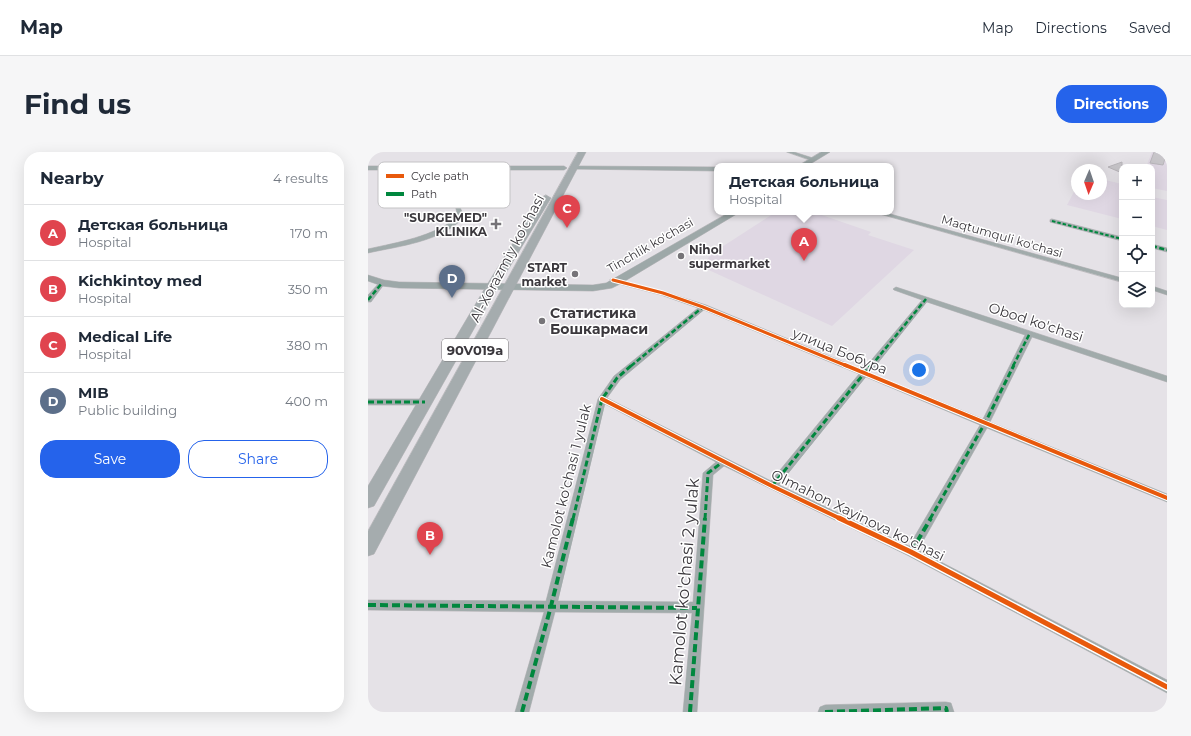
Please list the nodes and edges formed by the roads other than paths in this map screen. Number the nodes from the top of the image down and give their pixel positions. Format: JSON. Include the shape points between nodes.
{"nodes":[{"id":1,"x":572,"y":152,"type":"edge"},
{"id":2,"x":582,"y":152,"type":"edge"},
{"id":3,"x":789,"y":152,"type":"edge"},
{"id":4,"x":826,"y":152,"type":"edge"},
{"id":5,"x":834,"y":152,"type":"edge"},
{"id":6,"x":812,"y":162,"type":"edge"},
{"id":7,"x":510,"y":168,"type":"edge"},
{"id":8,"x":568,"y":168,"type":"junction"},
{"id":9,"x":714,"y":169,"type":"edge"},
{"id":10,"x":458,"y":208,"type":"edge"},
{"id":11,"x":721,"y":215,"type":"edge"},
{"id":12,"x":731,"y":215,"type":"edge"},
{"id":13,"x":887,"y":215,"type":"edge"},
{"id":14,"x":1052,"y":221,"type":"dead end"},
{"id":15,"x":1119,"y":238,"type":"edge"},
{"id":16,"x":1155,"y":247,"type":"edge"},
{"id":17,"x":1167,"y":250,"type":"edge"},
{"id":18,"x":368,"y":251,"type":"edge"},
{"id":19,"x":368,"y":270,"type":"edge"},
{"id":20,"x":368,"y":278,"type":"edge"},
{"id":21,"x":1119,"y":279,"type":"edge"},
{"id":22,"x":615,"y":281,"type":"junction"},
{"id":23,"x":382,"y":283,"type":"junction"},
{"id":24,"x":493,"y":286,"type":"junction"},
{"id":25,"x":510,"y":286,"type":"junction"},
{"id":26,"x":896,"y":289,"type":"dead end"},
{"id":27,"x":1155,"y":289,"type":"edge"},
{"id":28,"x":1167,"y":293,"type":"edge"},
{"id":29,"x":926,"y":299,"type":"junction"},
{"id":30,"x":368,"y":300,"type":"edge"},
{"id":31,"x":703,"y":307,"type":"junction"},
{"id":32,"x":1030,"y":333,"type":"junction"},
{"id":33,"x":864,"y":373,"type":"junction"},
{"id":34,"x":1167,"y":379,"type":"edge"},
{"id":35,"x":602,"y":399,"type":"junction"},
{"id":36,"x":368,"y":402,"type":"edge"},
{"id":37,"x":425,"y":402,"type":"junction"},
{"id":38,"x":985,"y":423,"type":"junction"},
{"id":39,"x":724,"y":461,"type":"junction"},
{"id":40,"x":772,"y":486,"type":"junction"},
{"id":41,"x":1167,"y":498,"type":"edge"},
{"id":42,"x":368,"y":501,"type":"edge"},
{"id":43,"x":368,"y":548,"type":"edge"},
{"id":44,"x":911,"y":552,"type":"junction"},
{"id":45,"x":368,"y":605,"type":"edge"},
{"id":46,"x":551,"y":606,"type":"junction"},
{"id":47,"x":697,"y":608,"type":"junction"},
{"id":48,"x":1167,"y":687,"type":"edge"},
{"id":49,"x":946,"y":710,"type":"edge"},
{"id":50,"x":522,"y":712,"type":"edge"},
{"id":51,"x":690,"y":712,"type":"edge"},
{"id":52,"x":825,"y":712,"type":"edge"}],
"edges":[{"from":1,"to":8,"type":"main road","name":"Al-Xorazmiy ko’chasi","number":"90V019a"},
{"from":2,"to":8,"type":"main road","name":"Al-Xorazmiy ko’chasi","number":"90V019a"},
{"from":3,"to":6,"type":"street"},
{"from":4,"to":6,"type":"main road"},
{"from":5,"to":6,"type":"main road"},
{"from":7,"to":8,"type":"street"},
{"from":8,"to":9,"type":"street"},
{"from":8,"to":24,"type":"main road","name":"Al-Xorazmiy ko’chasi","number":"90V019a"},
{"from":8,"to":25,"type":"main road","name":"Al-Xorazmiy ko’chasi","number":"90V019a"},
{"from":10,"to":18,"type":"street","via":[[461,217],[451,227]]},
{"from":11,"to":22,"type":"main road","name":"Tinchlik ko'chasi"},
{"from":12,"to":22,"type":"main road","name":"Tinchlik ko'chasi"},
{"from":13,"to":21,"type":"street","name":"Maqtumquli ko'chasi"},
{"from":14,"to":15,"type":"street"},
{"from":16,"to":17,"type":"street"},
{"from":19,"to":24,"type":"main road","name":"Tinchlik ko'chasi","via":[[380,277],[393,280]]},
{"from":20,"to":23,"type":"main road","name":"Tinchlik ko'chasi"},
{"from":22,"to":25,"type":"main road","name":"Tinchlik ko'chasi","via":[[593,288]]},
{"from":22,"to":31,"type":"street","name":"улица Бобура","via":[[663,292]]},
{"from":23,"to":24,"type":"main road","name":"Tinchlik ko'chasi"},
{"from":23,"to":30,"type":"street"},
{"from":24,"to":25,"type":"main road","name":"Tinchlik ko'chasi"},
{"from":24,"to":37,"type":"main road","name":"Al-Xorazmiy ko’chasi","number":"90V019a"},
{"from":25,"to":43,"type":"main road","name":"Al-Xorazmiy ko’chasi","number":"90V019a"},
{"from":26,"to":29,"type":"street","name":"Obod ko'chasi"},
{"from":27,"to":28,"type":"street"},
{"from":29,"to":32,"type":"street","name":"Obod ko'chasi"},
{"from":29,"to":33,"type":"street"},
{"from":31,"to":33,"type":"street","name":"улица Бобура"},
{"from":31,"to":35,"type":"street","name":"Kamolot ko'chasi 1 yulak","via":[[617,378]]},
{"from":32,"to":34,"type":"street","name":"Obod ko'chasi"},
{"from":32,"to":38,"type":"street"},
{"from":33,"to":38,"type":"street","name":"улица Бобура"},
{"from":33,"to":40,"type":"street"},
{"from":35,"to":39,"type":"street","name":"Olmahon Xayinova ko'chasi"},
{"from":35,"to":46,"type":"street","name":"Kamolot ko'chasi 1 yulak"},
{"from":36,"to":37,"type":"street"},
{"from":37,"to":42,"type":"main road","name":"Al-Xorazmiy ko’chasi","number":"90V019a"},
{"from":38,"to":41,"type":"street","name":"улица Бобура"},
{"from":38,"to":44,"type":"street"},
{"from":39,"to":40,"type":"street","name":"Olmahon Xayinova ko'chasi"},
{"from":39,"to":47,"type":"street","name":"Kamolot ko'chasi 2 yulak","via":[[708,473]]},
{"from":40,"to":44,"type":"street","name":"Olmahon Xayinova ko'chasi"},
{"from":44,"to":48,"type":"street","name":"Olmahon Xayinova ko'chasi"},
{"from":45,"to":46,"type":"street"},
{"from":46,"to":47,"type":"street"},
{"from":46,"to":50,"type":"street","name":"Kamolot ko'chasi 1 yulak"},
{"from":47,"to":51,"type":"street","name":"Kamolot ko'chasi 2 yulak"},
{"from":49,"to":52,"type":"street"}]}
